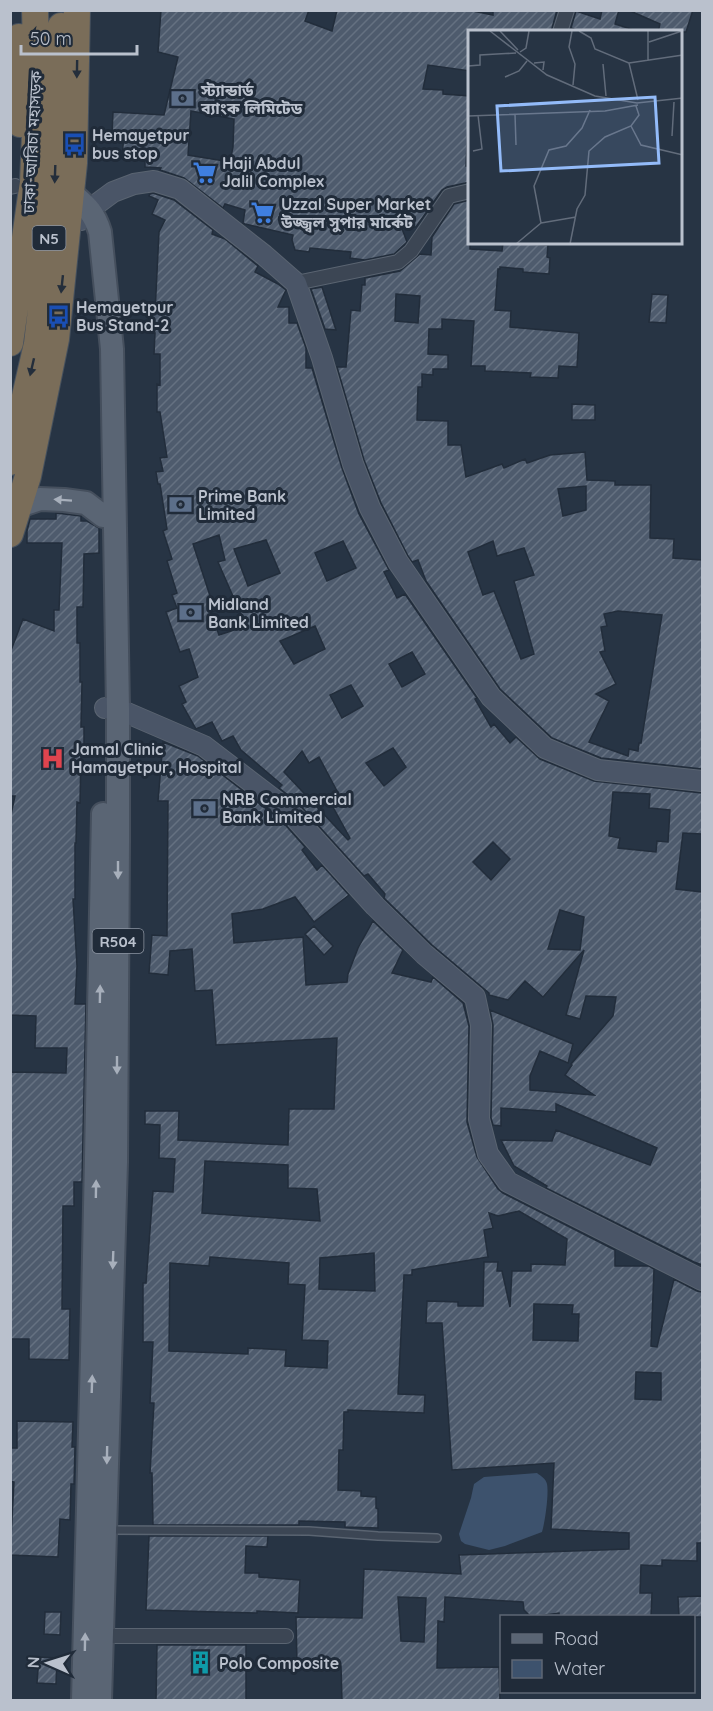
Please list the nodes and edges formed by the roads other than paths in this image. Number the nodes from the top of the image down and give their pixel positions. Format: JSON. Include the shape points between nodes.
{"nodes":[{"id":1,"x":18,"y":10,"type":"edge"},
{"id":2,"x":36,"y":10,"type":"edge"},
{"id":3,"x":61,"y":10,"type":"edge"},
{"id":4,"x":77,"y":10,"type":"edge"},
{"id":5,"x":567,"y":10,"type":"edge"},
{"id":6,"x":561,"y":30,"type":"edge"},
{"id":7,"x":13,"y":187,"type":"edge"},
{"id":8,"x":468,"y":191,"type":"edge"},
{"id":9,"x":78,"y":208,"type":"junction"},
{"id":10,"x":10,"y":232,"type":"edge"},
{"id":11,"x":296,"y":283,"type":"junction"},
{"id":12,"x":10,"y":343,"type":"edge"},
{"id":13,"x":10,"y":462,"type":"edge"},
{"id":14,"x":19,"y":506,"type":"junction"},
{"id":15,"x":103,"y":516,"type":"junction"},
{"id":16,"x":10,"y":534,"type":"edge"},
{"id":17,"x":112,"y":709,"type":"junction"},
{"id":18,"x":702,"y":781,"type":"edge"},
{"id":19,"x":702,"y":1280,"type":"edge"},
{"id":20,"x":106,"y":1530,"type":"junction"},
{"id":21,"x":437,"y":1538,"type":"dead end"},
{"id":22,"x":101,"y":1636,"type":"junction"},
{"id":23,"x":286,"y":1636,"type":"dead end"},
{"id":24,"x":83,"y":1701,"type":"edge"},
{"id":25,"x":100,"y":1701,"type":"edge"}],
"edges":[{"from":1,"to":7,"type":"highway","via":[[20,122]]},
{"from":2,"to":12,"type":"highway","name":"ঢাকা-আরিচা মহাসড়ক","number":"N5","via":[[33,182]]},
{"from":3,"to":13,"type":"highway","name":"ঢাকা-আরিচা মহাসড়ক","number":"N5","one_way":true,"via":[[54,197],[37,344]]},
{"from":4,"to":9,"type":"highway","one_way":true,"via":[[74,163]]},
{"from":5,"to":6,"type":"street"},
{"from":7,"to":10,"type":"highway"},
{"from":8,"to":11,"type":"street","via":[[449,196],[399,262]]},
{"from":9,"to":11,"type":"street","via":[[134,184],[154,181],[180,189]]},
{"from":9,"to":14,"type":"highway","one_way":true,"via":[[56,339]]},
{"from":9,"to":15,"type":"main road","number":"R504","via":[[87,235],[100,350]]},
{"from":9,"to":17,"type":"main road","number":"R504","via":[[96,220],[100,232],[112,349]]},
{"from":11,"to":18,"type":"street","via":[[370,508],[398,562],[491,697],[544,748],[598,770]]},
{"from":15,"to":14,"type":"main road","one_way":true,"via":[[86,503],[64,500],[40,499]]},
{"from":14,"to":16,"type":"highway"},
{"from":15,"to":17,"type":"main road","number":"R504"},
{"from":17,"to":19,"type":"street","via":[[204,746],[289,811],[375,906],[475,997],[481,1025],[479,1119],[488,1155],[508,1182]]},
{"from":17,"to":20,"type":"main road","number":"R504","one_way":true,"via":[[116,1162]]},
{"from":24,"to":17,"type":"main road","number":"R504","one_way":true},
{"from":20,"to":21,"type":"lane","via":[[309,1531]]},
{"from":20,"to":22,"type":"main road","number":"R504"},
{"from":22,"to":23,"type":"street"},
{"from":22,"to":25,"type":"main road","number":"R504"}]}
